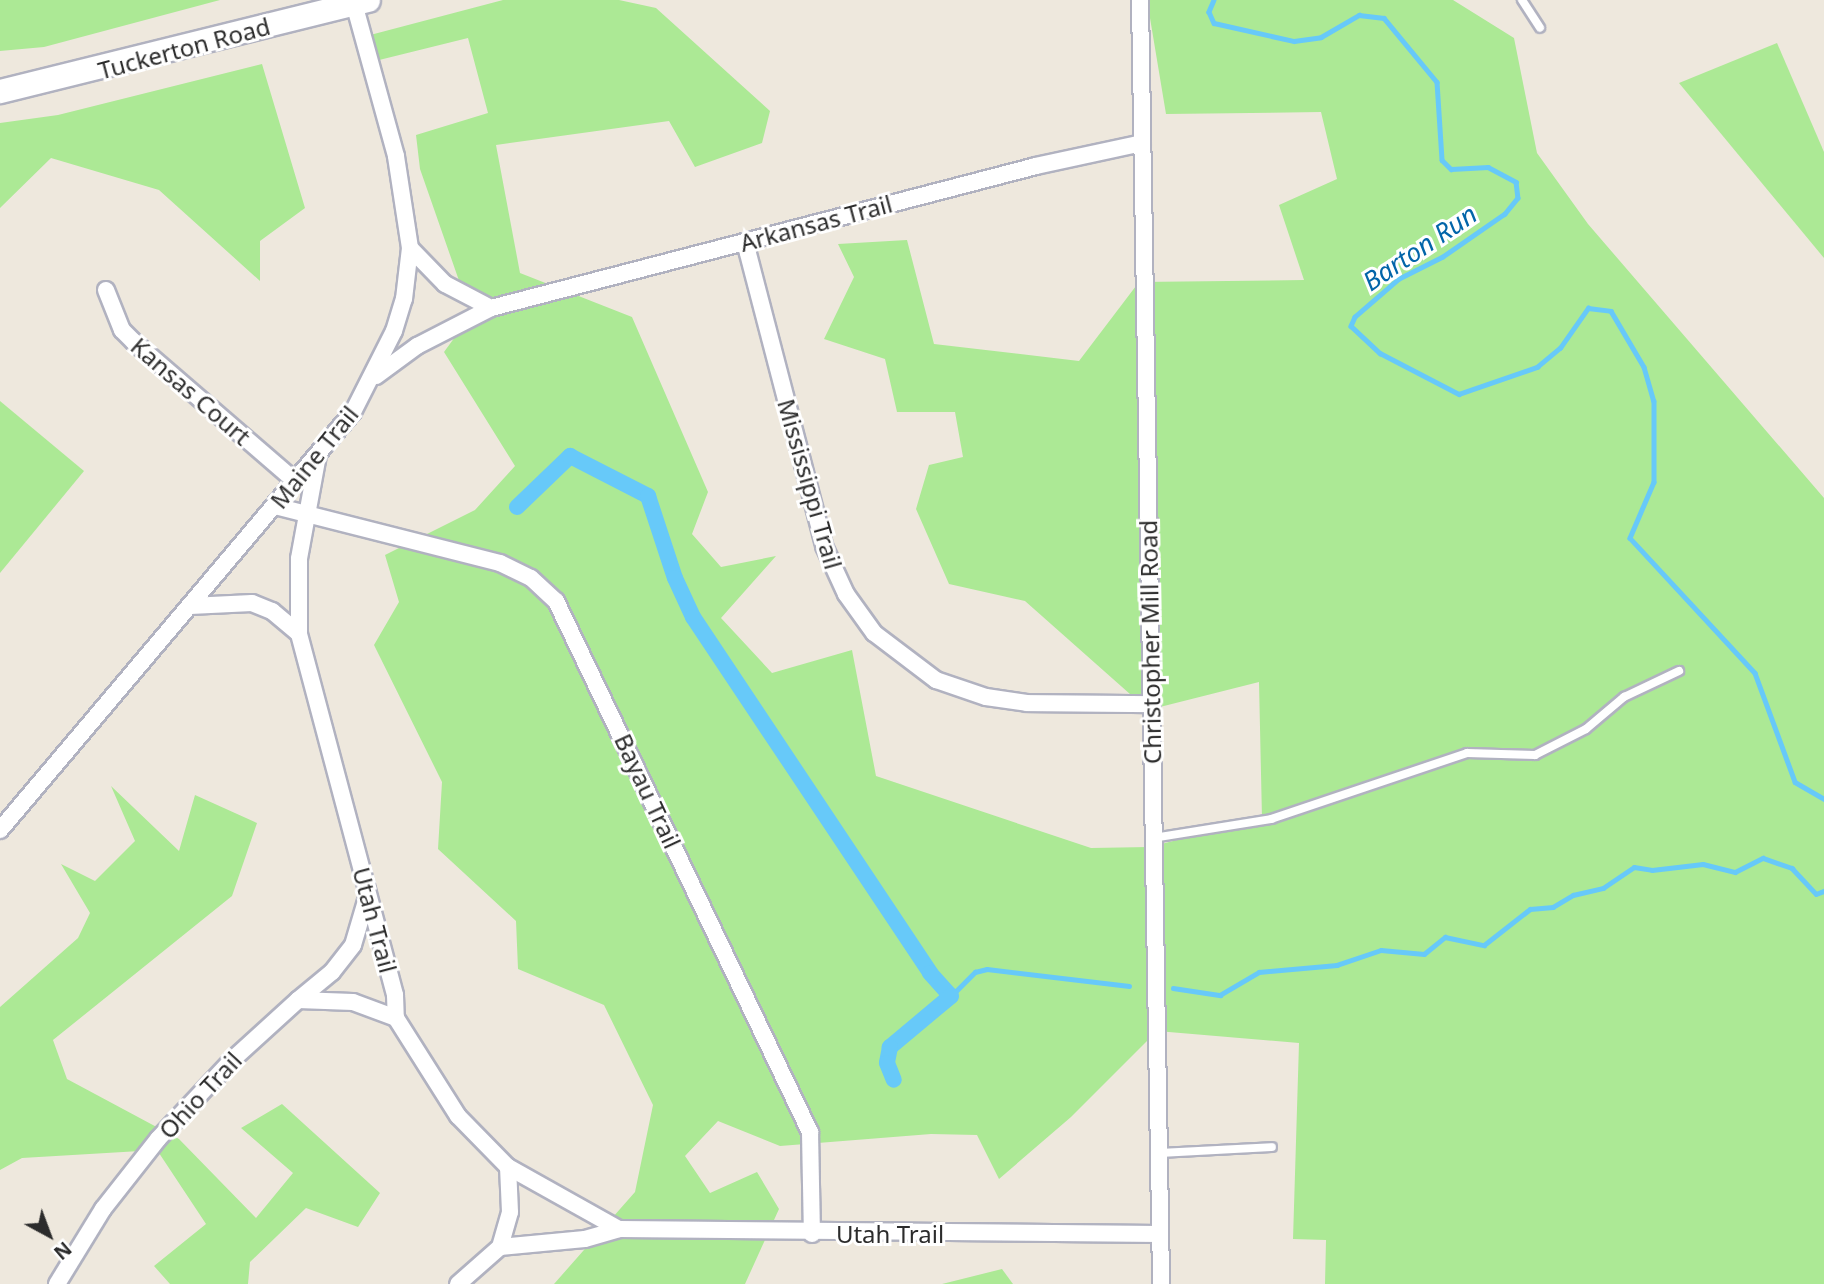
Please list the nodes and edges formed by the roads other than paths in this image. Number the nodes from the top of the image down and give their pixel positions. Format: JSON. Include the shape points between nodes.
{"nodes":[{"id":1,"x":1140,"y":0,"type":"edge"},
{"id":2,"x":1522,"y":0,"type":"edge"},
{"id":3,"x":361,"y":2,"type":"edge"},
{"id":4,"x":1540,"y":28,"type":"dead end"},
{"id":5,"x":0,"y":91,"type":"edge"},
{"id":6,"x":1142,"y":143,"type":"junction"},
{"id":7,"x":745,"y":242,"type":"junction"},
{"id":8,"x":410,"y":248,"type":"junction"},
{"id":9,"x":106,"y":290,"type":"dead end"},
{"id":10,"x":491,"y":308,"type":"junction"},
{"id":11,"x":374,"y":377,"type":"junction"},
{"id":12,"x":318,"y":455,"type":"junction"},
{"id":13,"x":294,"y":480,"type":"junction"},
{"id":14,"x":275,"y":506,"type":"junction"},
{"id":15,"x":306,"y":515,"type":"junction"},
{"id":16,"x":190,"y":606,"type":"junction"},
{"id":17,"x":299,"y":634,"type":"junction"},
{"id":18,"x":1679,"y":671,"type":"dead end"},
{"id":19,"x":1151,"y":704,"type":"junction"},
{"id":20,"x":0,"y":830,"type":"edge"},
{"id":21,"x":1153,"y":838,"type":"junction"},
{"id":22,"x":368,"y":895,"type":"junction"},
{"id":23,"x":298,"y":1000,"type":"junction"},
{"id":24,"x":396,"y":1018,"type":"junction"},
{"id":25,"x":1272,"y":1147,"type":"dead end"},
{"id":26,"x":1159,"y":1153,"type":"junction"},
{"id":27,"x":508,"y":1167,"type":"junction"},
{"id":28,"x":619,"y":1230,"type":"junction"},
{"id":29,"x":812,"y":1234,"type":"junction"},
{"id":30,"x":1160,"y":1234,"type":"junction"},
{"id":31,"x":500,"y":1247,"type":"junction"},
{"id":32,"x":57,"y":1284,"type":"edge"},
{"id":33,"x":458,"y":1284,"type":"edge"},
{"id":34,"x":1161,"y":1284,"type":"edge"}],
"edges":[{"from":1,"to":6,"type":"street","name":"Christopher Mill Road"},
{"from":2,"to":4,"type":"lane"},
{"from":3,"to":5,"type":"main road","name":"Tuckerton Road"},
{"from":3,"to":8,"type":"street","name":"Maine Trail","via":[[396,156]]},
{"from":6,"to":7,"type":"street","name":"Arkansas Trail"},
{"from":6,"to":19,"type":"street","name":"Christopher Mill Road"},
{"from":7,"to":10,"type":"street","name":"Arkansas Trail"},
{"from":7,"to":19,"type":"street","name":"Mississippi Trail","via":[[824,546],[846,594],[874,633],[936,680],[986,698],[1027,703]]},
{"from":8,"to":10,"type":"street","via":[[445,284]]},
{"from":8,"to":11,"type":"street","name":"Maine Trail","via":[[404,299]]},
{"from":9,"to":13,"type":"street","name":"Kansas Court","via":[[128,336]]},
{"from":10,"to":11,"type":"street","name":"Arkansas Trail","via":[[417,346]]},
{"from":11,"to":12,"type":"street","name":"Maine Trail"},
{"from":12,"to":13,"type":"street","name":"Maine Trail"},
{"from":12,"to":15,"type":"street","name":"Utah Trail"},
{"from":13,"to":14,"type":"street","name":"Maine Trail"},
{"from":14,"to":15,"type":"street"},
{"from":14,"to":16,"type":"street","name":"Maine Trail"},
{"from":15,"to":17,"type":"street","name":"Utah Trail","via":[[299,570]]},
{"from":15,"to":29,"type":"street","name":"Bayau Trail","via":[[500,563],[531,578],[556,601],[810,1132]]},
{"from":16,"to":17,"type":"street","via":[[253,603],[272,611]]},
{"from":16,"to":20,"type":"street","name":"Maine Trail"},
{"from":17,"to":22,"type":"street","name":"Utah Trail"},
{"from":18,"to":21,"type":"lane","via":[[1624,697],[1586,729],[1535,755],[1468,753],[1271,819]]},
{"from":19,"to":21,"type":"street","name":"Christopher Mill Road"},
{"from":21,"to":26,"type":"street","name":"Christopher Mill Road"},
{"from":22,"to":23,"type":"street","name":"Ohio Trail","via":[[353,944],[332,972]]},
{"from":22,"to":24,"type":"street","name":"Utah Trail","via":[[395,995]]},
{"from":23,"to":24,"type":"street","via":[[353,1002]]},
{"from":23,"to":32,"type":"street","name":"Ohio Trail","via":[[231,1060],[158,1139],[103,1209]]},
{"from":24,"to":27,"type":"street","name":"Utah Trail","via":[[458,1116]]},
{"from":25,"to":26,"type":"lane"},
{"from":26,"to":30,"type":"street","name":"Christopher Mill Road"},
{"from":27,"to":28,"type":"street","name":"Utah Trail"},
{"from":27,"to":31,"type":"street","via":[[510,1212]]},
{"from":28,"to":29,"type":"street","name":"Utah Trail"},
{"from":28,"to":31,"type":"street","name":"Utah Trail","via":[[585,1239]]},
{"from":29,"to":30,"type":"street","name":"Utah Trail"},
{"from":30,"to":34,"type":"street","name":"Christopher Mill Road"},
{"from":31,"to":33,"type":"street"}]}
